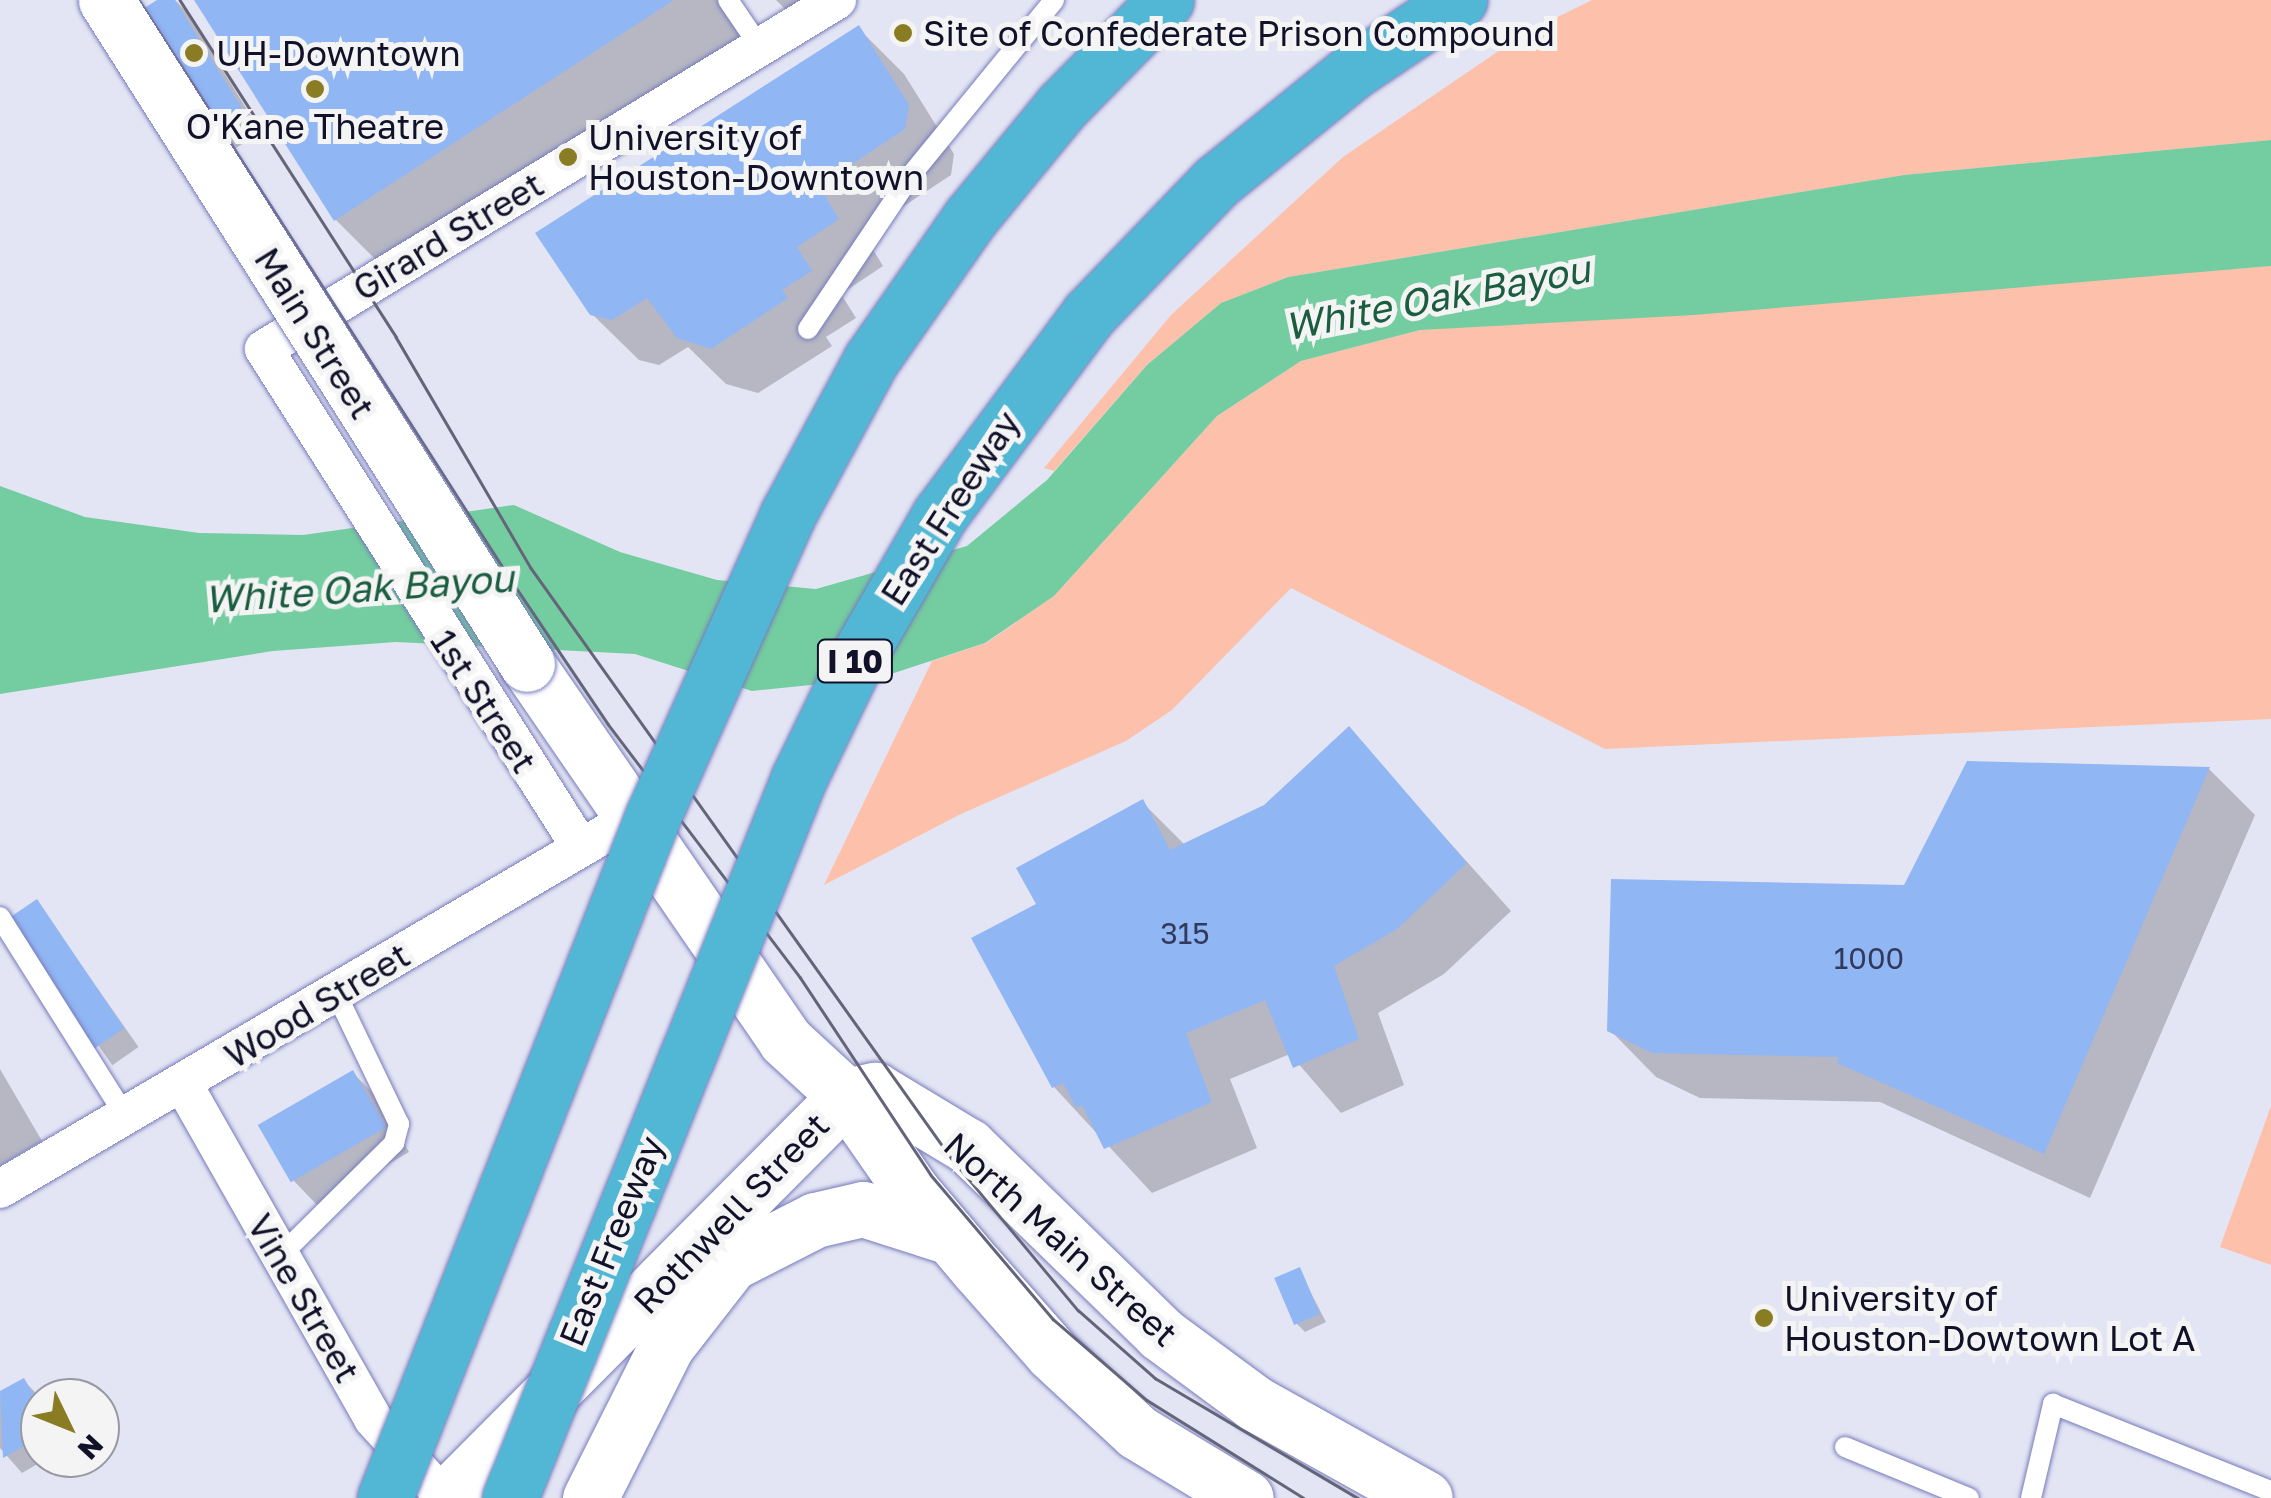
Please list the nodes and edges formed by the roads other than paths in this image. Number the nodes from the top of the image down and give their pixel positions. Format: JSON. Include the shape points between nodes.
{"nodes":[{"id":1,"x":106,"y":0,"type":"edge"},
{"id":2,"x":728,"y":0,"type":"edge"},
{"id":3,"x":837,"y":0,"type":"edge"},
{"id":4,"x":1054,"y":0,"type":"edge"},
{"id":5,"x":1166,"y":0,"type":"edge"},
{"id":6,"x":1458,"y":0,"type":"edge"},
{"id":7,"x":760,"y":46,"type":"junction"},
{"id":8,"x":808,"y":329,"type":"dead end"},
{"id":9,"x":264,"y":349,"type":"joint"},
{"id":10,"x":527,"y":664,"type":"joint"},
{"id":11,"x":632,"y":818,"type":"junction"},
{"id":12,"x":581,"y":848,"type":"junction"},
{"id":13,"x":0,"y":916,"type":"edge"},
{"id":14,"x":336,"y":993,"type":"junction"},
{"id":15,"x":183,"y":1084,"type":"junction"},
{"id":16,"x":846,"y":1096,"type":"junction"},
{"id":17,"x":126,"y":1116,"type":"junction"},
{"id":18,"x":0,"y":1189,"type":"edge"},
{"id":19,"x":952,"y":1238,"type":"junction"},
{"id":20,"x":280,"y":1256,"type":"junction"},
{"id":21,"x":727,"y":1265,"type":"junction"},
{"id":22,"x":1845,"y":1447,"type":"dead end"},
{"id":23,"x":2271,"y":1491,"type":"edge"},
{"id":24,"x":385,"y":1498,"type":"edge"},
{"id":25,"x":446,"y":1498,"type":"edge"},
{"id":26,"x":510,"y":1498,"type":"edge"},
{"id":27,"x":590,"y":1498,"type":"edge"},
{"id":28,"x":1246,"y":1498,"type":"edge"},
{"id":29,"x":1424,"y":1498,"type":"edge"},
{"id":30,"x":1969,"y":1498,"type":"edge"},
{"id":31,"x":2031,"y":1498,"type":"edge"}],
"edges":[{"from":1,"to":10,"type":"main road","name":"Main Street","bridge":true},
{"from":2,"to":7,"type":"lane"},
{"from":3,"to":7,"type":"street","name":"Girard Street"},
{"from":4,"to":8,"type":"lane","via":[[911,175]]},
{"from":5,"to":24,"type":"highway","bridge":true,"via":[[1062,106],[970,218],[872,360],[788,514],[652,816]]},
{"from":6,"to":26,"type":"highway","name":"East Freeway","number":"I 10","bridge":true,"via":[[1353,71],[1216,182],[1089,314],[939,516],[856,660],[800,778]]},
{"from":7,"to":9,"type":"street","name":"Girard Street"},
{"from":9,"to":12,"type":"street","name":"1st Street"},
{"from":10,"to":11,"type":"main road","name":"North Main Street"},
{"from":11,"to":12,"type":"street","name":"Wood Street"},
{"from":11,"to":16,"type":"main road","name":"North Main Street","via":[[785,1040]]},
{"from":12,"to":14,"type":"street","name":"Wood Street"},
{"from":13,"to":17,"type":"lane"},
{"from":14,"to":15,"type":"street","name":"Wood Street"},
{"from":14,"to":20,"type":"lane","via":[[399,1124],[394,1142]]},
{"from":15,"to":17,"type":"street","name":"Wood Street"},
{"from":15,"to":20,"type":"street","name":"Vine Street"},
{"from":16,"to":19,"type":"main road","name":"North Main Street"},
{"from":16,"to":21,"type":"main road","via":[[830,1160]]},
{"from":16,"to":25,"type":"main road","name":"Rothwell Street"},
{"from":16,"to":29,"type":"main road","name":"North Main Street","via":[[875,1090],[968,1146],[1161,1334],[1256,1404]]},
{"from":17,"to":18,"type":"street","name":"Wood Street"},
{"from":19,"to":21,"type":"main road","via":[[863,1209],[815,1220]]},
{"from":19,"to":28,"type":"main road","name":"North Main Street","via":[[1100,1400],[1173,1457]]},
{"from":20,"to":25,"type":"street","name":"Vine Street","via":[[361,1399]]},
{"from":21,"to":27,"type":"main road","via":[[667,1345]]},
{"from":22,"to":30,"type":"lane"},
{"from":23,"to":31,"type":"lane","via":[[2053,1404]]}]}
